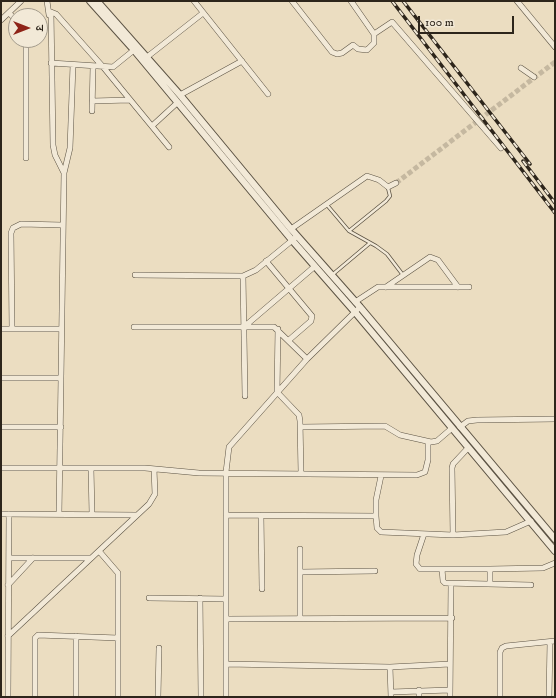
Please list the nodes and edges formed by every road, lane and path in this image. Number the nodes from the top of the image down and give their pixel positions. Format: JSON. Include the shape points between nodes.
{"nodes":[{"id":1,"x":47,"y":1,"type":"edge"},
{"id":2,"x":90,"y":1,"type":"edge"},
{"id":3,"x":97,"y":1,"type":"edge"},
{"id":4,"x":194,"y":1,"type":"edge"},
{"id":5,"x":292,"y":1,"type":"edge"},
{"id":6,"x":351,"y":1,"type":"edge"},
{"id":7,"x":516,"y":1,"type":"edge"},
{"id":8,"x":203,"y":13,"type":"junction"},
{"id":9,"x":49,"y":15,"type":"junction"},
{"id":10,"x":119,"y":28,"type":"junction"},
{"id":11,"x":374,"y":34,"type":"junction"},
{"id":12,"x":555,"y":47,"type":"edge"},
{"id":13,"x":26,"y":48,"type":"edge"},
{"id":14,"x":134,"y":50,"type":"junction"},
{"id":15,"x":147,"y":57,"type":"junction"},
{"id":16,"x":242,"y":61,"type":"junction"},
{"id":17,"x":51,"y":63,"type":"junction"},
{"id":18,"x":73,"y":66,"type":"junction"},
{"id":19,"x":93,"y":67,"type":"junction"},
{"id":20,"x":104,"y":68,"type":"junction"},
{"id":21,"x":521,"y":68,"type":"dead end"},
{"id":22,"x":534,"y":77,"type":"dead end"},
{"id":23,"x":268,"y":94,"type":"dead end"},
{"id":24,"x":180,"y":95,"type":"junction"},
{"id":25,"x":130,"y":100,"type":"junction"},
{"id":26,"x":92,"y":101,"type":"junction"},
{"id":27,"x":177,"y":103,"type":"junction"},
{"id":28,"x":92,"y":111,"type":"dead end"},
{"id":29,"x":152,"y":126,"type":"junction"},
{"id":30,"x":169,"y":147,"type":"dead end"},
{"id":31,"x":501,"y":148,"type":"dead end"},
{"id":32,"x":26,"y":158,"type":"dead end"},
{"id":33,"x":64,"y":173,"type":"junction"},
{"id":34,"x":396,"y":183,"type":"tunnel mouth"},
{"id":35,"x":388,"y":187,"type":"junction"},
{"id":36,"x":326,"y":204,"type":"junction"},
{"id":37,"x":62,"y":224,"type":"junction"},
{"id":38,"x":291,"y":228,"type":"junction"},
{"id":39,"x":349,"y":231,"type":"junction"},
{"id":40,"x":297,"y":236,"type":"junction"},
{"id":41,"x":292,"y":240,"type":"junction"},
{"id":42,"x":370,"y":243,"type":"junction"},
{"id":43,"x":266,"y":261,"type":"junction"},
{"id":44,"x":314,"y":267,"type":"junction"},
{"id":45,"x":135,"y":274,"type":"dead end"},
{"id":46,"x":332,"y":275,"type":"junction"},
{"id":47,"x":403,"y":275,"type":"junction"},
{"id":48,"x":243,"y":276,"type":"junction"},
{"id":49,"x":386,"y":287,"type":"junction"},
{"id":50,"x":458,"y":287,"type":"junction"},
{"id":51,"x":469,"y":287,"type":"dead end"},
{"id":52,"x":289,"y":288,"type":"junction"},
{"id":53,"x":357,"y":305,"type":"junction"},
{"id":54,"x":355,"y":312,"type":"junction"},
{"id":55,"x":245,"y":326,"type":"junction"},
{"id":56,"x":134,"y":327,"type":"dead end"},
{"id":57,"x":1,"y":329,"type":"edge"},
{"id":58,"x":12,"y":329,"type":"junction"},
{"id":59,"x":61,"y":329,"type":"junction"},
{"id":60,"x":278,"y":329,"type":"junction"},
{"id":61,"x":289,"y":340,"type":"junction"},
{"id":62,"x":307,"y":359,"type":"junction"},
{"id":63,"x":1,"y":378,"type":"edge"},
{"id":64,"x":61,"y":378,"type":"junction"},
{"id":65,"x":277,"y":392,"type":"junction"},
{"id":66,"x":245,"y":396,"type":"dead end"},
{"id":67,"x":555,"y":419,"type":"edge"},
{"id":68,"x":1,"y":427,"type":"edge"},
{"id":69,"x":61,"y":427,"type":"junction"},
{"id":70,"x":301,"y":427,"type":"junction"},
{"id":71,"x":460,"y":427,"type":"junction"},
{"id":72,"x":451,"y":428,"type":"junction"},
{"id":73,"x":428,"y":442,"type":"junction"},
{"id":74,"x":468,"y":448,"type":"junction"},
{"id":75,"x":2,"y":468,"type":"dead end"},
{"id":76,"x":60,"y":468,"type":"junction"},
{"id":77,"x":91,"y":468,"type":"junction"},
{"id":78,"x":154,"y":469,"type":"junction"},
{"id":79,"x":226,"y":472,"type":"junction"},
{"id":80,"x":301,"y":473,"type":"junction"},
{"id":81,"x":381,"y":476,"type":"junction"},
{"id":82,"x":1,"y":514,"type":"edge"},
{"id":83,"x":9,"y":514,"type":"junction"},
{"id":84,"x":58,"y":514,"type":"junction"},
{"id":85,"x":92,"y":514,"type":"junction"},
{"id":86,"x":137,"y":515,"type":"junction"},
{"id":87,"x":226,"y":515,"type":"junction"},
{"id":88,"x":261,"y":515,"type":"junction"},
{"id":89,"x":376,"y":516,"type":"junction"},
{"id":90,"x":531,"y":521,"type":"junction"},
{"id":91,"x":424,"y":534,"type":"junction"},
{"id":92,"x":452,"y":535,"type":"junction"},
{"id":93,"x":555,"y":539,"type":"edge"},
{"id":94,"x":300,"y":549,"type":"dead end"},
{"id":95,"x":99,"y":550,"type":"junction"},
{"id":96,"x":555,"y":551,"type":"edge"},
{"id":97,"x":9,"y":558,"type":"junction"},
{"id":98,"x":33,"y":558,"type":"junction"},
{"id":99,"x":91,"y":558,"type":"junction"},
{"id":100,"x":555,"y":563,"type":"edge"},
{"id":101,"x":442,"y":569,"type":"junction"},
{"id":102,"x":490,"y":569,"type":"junction"},
{"id":103,"x":375,"y":571,"type":"dead end"},
{"id":104,"x":300,"y":572,"type":"junction"},
{"id":105,"x":452,"y":584,"type":"junction"},
{"id":106,"x":490,"y":584,"type":"junction"},
{"id":107,"x":8,"y":585,"type":"junction"},
{"id":108,"x":531,"y":585,"type":"dead end"},
{"id":109,"x":262,"y":590,"type":"dead end"},
{"id":110,"x":149,"y":598,"type":"dead end"},
{"id":111,"x":200,"y":598,"type":"junction"},
{"id":112,"x":226,"y":598,"type":"junction"},
{"id":113,"x":300,"y":618,"type":"junction"},
{"id":114,"x":452,"y":618,"type":"junction"},
{"id":115,"x":226,"y":619,"type":"junction"},
{"id":116,"x":8,"y":636,"type":"junction"},
{"id":117,"x":76,"y":636,"type":"junction"},
{"id":118,"x":118,"y":638,"type":"junction"},
{"id":119,"x":552,"y":642,"type":"edge"},
{"id":120,"x":159,"y":648,"type":"dead end"},
{"id":121,"x":226,"y":664,"type":"junction"},
{"id":122,"x":450,"y":664,"type":"junction"},
{"id":123,"x":390,"y":667,"type":"junction"},
{"id":124,"x":419,"y":690,"type":"junction"},
{"id":125,"x":450,"y":690,"type":"junction"},
{"id":126,"x":391,"y":694,"type":"edge"},
{"id":127,"x":8,"y":697,"type":"edge"},
{"id":128,"x":35,"y":697,"type":"edge"},
{"id":129,"x":76,"y":697,"type":"edge"},
{"id":130,"x":118,"y":697,"type":"edge"},
{"id":131,"x":158,"y":697,"type":"edge"},
{"id":132,"x":201,"y":697,"type":"edge"},
{"id":133,"x":226,"y":697,"type":"edge"},
{"id":134,"x":419,"y":697,"type":"edge"},
{"id":135,"x":450,"y":697,"type":"edge"},
{"id":136,"x":500,"y":697,"type":"edge"},
{"id":137,"x":549,"y":697,"type":"edge"}],
"edges":[{"from":1,"to":9,"type":"street"},
{"from":2,"to":10,"type":"street"},
{"from":3,"to":10,"type":"street"},
{"from":4,"to":8,"type":"street"},
{"from":5,"to":11,"type":"street","via":[[332,52],[342,53],[353,45],[358,49],[367,50],[374,43]]},
{"from":6,"to":11,"type":"street"},
{"from":7,"to":12,"type":"street"},
{"from":8,"to":15,"type":"street"},
{"from":8,"to":16,"type":"street"},
{"from":9,"to":17,"type":"street"},
{"from":9,"to":20,"type":"street","via":[[51,12],[56,14]]},
{"from":10,"to":14,"type":"street"},
{"from":10,"to":15,"type":"street"},
{"from":11,"to":31,"type":"street","via":[[392,22]]},
{"from":13,"to":32,"type":"street"},
{"from":14,"to":20,"type":"street","via":[[118,64]]},
{"from":14,"to":27,"type":"street"},
{"from":15,"to":24,"type":"street"},
{"from":16,"to":23,"type":"street"},
{"from":16,"to":24,"type":"street"},
{"from":17,"to":18,"type":"street"},
{"from":17,"to":33,"type":"street","via":[[53,150]]},
{"from":18,"to":19,"type":"street"},
{"from":18,"to":33,"type":"street","via":[[70,148]]},
{"from":19,"to":20,"type":"street"},
{"from":19,"to":26,"type":"street"},
{"from":20,"to":25,"type":"street"},
{"from":21,"to":22,"type":"street"},
{"from":24,"to":38,"type":"street"},
{"from":25,"to":26,"type":"street"},
{"from":25,"to":29,"type":"street"},
{"from":26,"to":28,"type":"street"},
{"from":27,"to":29,"type":"street"},
{"from":27,"to":41,"type":"street"},
{"from":29,"to":30,"type":"street"},
{"from":33,"to":37,"type":"street"},
{"from":34,"to":35,"type":"street"},
{"from":35,"to":36,"type":"street","via":[[379,180],[367,176]]},
{"from":35,"to":39,"type":"lane","via":[[390,196],[386,201]]},
{"from":36,"to":38,"type":"street"},
{"from":36,"to":39,"type":"lane"},
{"from":37,"to":58,"type":"street","via":[[21,224],[13,228]]},
{"from":37,"to":59,"type":"street"},
{"from":38,"to":40,"type":"street"},
{"from":39,"to":42,"type":"lane"},
{"from":40,"to":41,"type":"street"},
{"from":40,"to":46,"type":"street"},
{"from":41,"to":43,"type":"street"},
{"from":41,"to":44,"type":"street"},
{"from":42,"to":46,"type":"lane"},
{"from":42,"to":47,"type":"lane","via":[[387,254]]},
{"from":43,"to":48,"type":"street","via":[[256,270]]},
{"from":43,"to":52,"type":"street"},
{"from":44,"to":52,"type":"street"},
{"from":44,"to":54,"type":"street"},
{"from":45,"to":48,"type":"street"},
{"from":46,"to":53,"type":"street"},
{"from":47,"to":49,"type":"street"},
{"from":47,"to":50,"type":"street","via":[[426,258],[434,257]]},
{"from":48,"to":55,"type":"street"},
{"from":49,"to":50,"type":"street"},
{"from":49,"to":53,"type":"street","via":[[378,287],[371,291]]},
{"from":50,"to":51,"type":"street"},
{"from":52,"to":55,"type":"street"},
{"from":52,"to":61,"type":"street","via":[[312,318]]},
{"from":53,"to":54,"type":"street"},
{"from":53,"to":71,"type":"street"},
{"from":54,"to":62,"type":"street"},
{"from":54,"to":72,"type":"street"},
{"from":55,"to":56,"type":"street"},
{"from":55,"to":60,"type":"street","via":[[270,326]]},
{"from":55,"to":66,"type":"street"},
{"from":57,"to":58,"type":"street"},
{"from":58,"to":59,"type":"street"},
{"from":59,"to":64,"type":"street"},
{"from":60,"to":61,"type":"street"},
{"from":60,"to":65,"type":"street"},
{"from":61,"to":62,"type":"street"},
{"from":62,"to":65,"type":"street"},
{"from":63,"to":64,"type":"street"},
{"from":64,"to":69,"type":"street"},
{"from":65,"to":70,"type":"street","via":[[298,414]]},
{"from":65,"to":79,"type":"street","via":[[229,447]]},
{"from":67,"to":71,"type":"street","via":[[477,420],[468,421]]},
{"from":68,"to":69,"type":"street"},
{"from":69,"to":76,"type":"street"},
{"from":70,"to":73,"type":"street","via":[[385,426],[400,435]]},
{"from":70,"to":80,"type":"street"},
{"from":71,"to":93,"type":"street"},
{"from":72,"to":73,"type":"street","via":[[437,440]]},
{"from":72,"to":74,"type":"street"},
{"from":73,"to":81,"type":"street","via":[[428,460],[424,474]]},
{"from":74,"to":90,"type":"street"},
{"from":74,"to":92,"type":"street","via":[[452,468]]},
{"from":75,"to":76,"type":"street"},
{"from":76,"to":77,"type":"street"},
{"from":76,"to":84,"type":"street"},
{"from":77,"to":78,"type":"street"},
{"from":77,"to":85,"type":"street"},
{"from":78,"to":79,"type":"street","via":[[200,473]]},
{"from":78,"to":86,"type":"street","via":[[155,494]]},
{"from":79,"to":80,"type":"street"},
{"from":79,"to":87,"type":"street"},
{"from":80,"to":81,"type":"street"},
{"from":81,"to":89,"type":"street"},
{"from":82,"to":83,"type":"street"},
{"from":83,"to":84,"type":"street"},
{"from":83,"to":97,"type":"street"},
{"from":84,"to":85,"type":"street"},
{"from":85,"to":86,"type":"street"},
{"from":86,"to":95,"type":"street"},
{"from":87,"to":88,"type":"street"},
{"from":87,"to":112,"type":"street"},
{"from":88,"to":89,"type":"street"},
{"from":88,"to":109,"type":"street"},
{"from":89,"to":91,"type":"street","via":[[377,528],[381,532]]},
{"from":90,"to":92,"type":"street","via":[[506,532]]},
{"from":90,"to":96,"type":"street"},
{"from":91,"to":92,"type":"street"},
{"from":91,"to":101,"type":"street","via":[[417,555],[418,567]]},
{"from":94,"to":104,"type":"street"},
{"from":95,"to":99,"type":"street"},
{"from":95,"to":118,"type":"street","via":[[118,573]]},
{"from":97,"to":98,"type":"street"},
{"from":97,"to":107,"type":"street"},
{"from":98,"to":99,"type":"street"},
{"from":98,"to":107,"type":"street"},
{"from":99,"to":116,"type":"street"},
{"from":100,"to":102,"type":"street","via":[[543,568]]},
{"from":101,"to":102,"type":"street"},
{"from":101,"to":105,"type":"street","via":[[444,583]]},
{"from":102,"to":106,"type":"street"},
{"from":103,"to":104,"type":"street"},
{"from":104,"to":113,"type":"street"},
{"from":105,"to":106,"type":"street"},
{"from":105,"to":114,"type":"street"},
{"from":106,"to":108,"type":"street"},
{"from":107,"to":116,"type":"street"},
{"from":110,"to":111,"type":"street"},
{"from":111,"to":112,"type":"street"},
{"from":111,"to":132,"type":"street"},
{"from":112,"to":115,"type":"street"},
{"from":113,"to":114,"type":"street"},
{"from":113,"to":115,"type":"street"},
{"from":114,"to":122,"type":"street"},
{"from":115,"to":121,"type":"street"},
{"from":116,"to":127,"type":"street"},
{"from":117,"to":118,"type":"street"},
{"from":117,"to":128,"type":"street","via":[[42,634],[35,638]]},
{"from":117,"to":129,"type":"street"},
{"from":118,"to":130,"type":"street"},
{"from":119,"to":136,"type":"street","via":[[502,648]]},
{"from":119,"to":137,"type":"street"},
{"from":120,"to":131,"type":"street"},
{"from":121,"to":123,"type":"street"},
{"from":121,"to":133,"type":"street"},
{"from":122,"to":123,"type":"street"},
{"from":122,"to":125,"type":"street"},
{"from":123,"to":126,"type":"street"},
{"from":124,"to":125,"type":"street"},
{"from":124,"to":126,"type":"street"},
{"from":124,"to":134,"type":"street"},
{"from":125,"to":135,"type":"street"}]}
